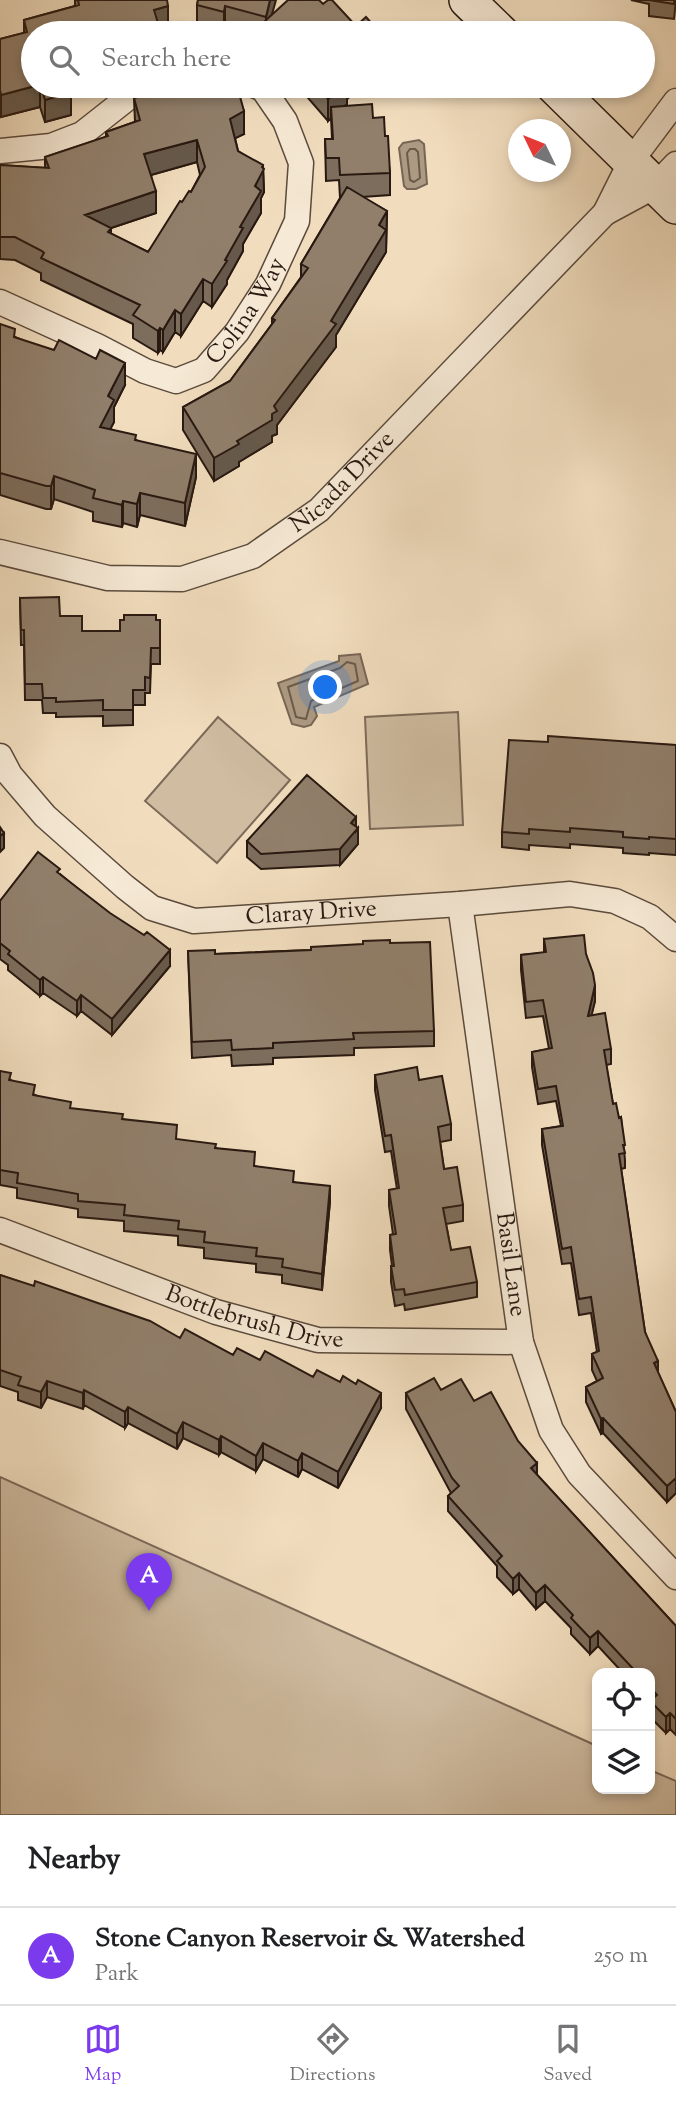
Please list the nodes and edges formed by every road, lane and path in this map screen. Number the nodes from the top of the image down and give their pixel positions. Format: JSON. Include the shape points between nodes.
{"nodes":[{"id":1,"x":467,"y":0,"type":"edge"},
{"id":2,"x":489,"y":21,"type":"edge"},
{"id":3,"x":128,"y":98,"type":"edge"},
{"id":4,"x":269,"y":98,"type":"edge"},
{"id":5,"x":566,"y":98,"type":"edge"},
{"id":6,"x":676,"y":101,"type":"edge"},
{"id":7,"x":0,"y":151,"type":"edge"},
{"id":8,"x":631,"y":161,"type":"junction"},
{"id":9,"x":669,"y":185,"type":"edge"},
{"id":10,"x":605,"y":213,"type":"junction"},
{"id":11,"x":0,"y":302,"type":"edge"},
{"id":12,"x":0,"y":552,"type":"edge"},
{"id":13,"x":0,"y":756,"type":"edge"},
{"id":14,"x":460,"y":904,"type":"junction"},
{"id":15,"x":676,"y":939,"type":"edge"},
{"id":16,"x":0,"y":1230,"type":"edge"},
{"id":17,"x":522,"y":1342,"type":"junction"},
{"id":18,"x":676,"y":1577,"type":"edge"}],
"edges":[{"from":1,"to":2,"type":"main road"},
{"from":3,"to":7,"type":"street","via":[[82,134],[51,146]]},
{"from":4,"to":11,"type":"street","name":"Colina Way","via":[[285,121],[301,163],[297,221],[268,284],[237,332],[204,370],[176,381]]},
{"from":5,"to":8,"type":"main road"},
{"from":6,"to":8,"type":"street","name":"Nicada Drive"},
{"from":8,"to":9,"type":"main road"},
{"from":8,"to":10,"type":"street","name":"Nicada Drive"},
{"from":9,"to":10,"type":"street","name":"Nicada Drive"},
{"from":10,"to":12,"type":"street","name":"Nicada Drive","via":[[319,510],[253,556],[182,579],[108,578]]},
{"from":13,"to":14,"type":"street","name":"Claray Drive","via":[[45,816],[152,908],[194,921]]},
{"from":14,"to":15,"type":"street","name":"Claray Drive","via":[[570,894],[615,901],[650,917]]},
{"from":14,"to":17,"type":"street","name":"Basil Lane"},
{"from":16,"to":17,"type":"street","name":"Bottlebrush Drive","via":[[216,1312],[318,1340]]},
{"from":17,"to":18,"type":"street","name":"Basil Lane","via":[[551,1430],[579,1474]]}]}
